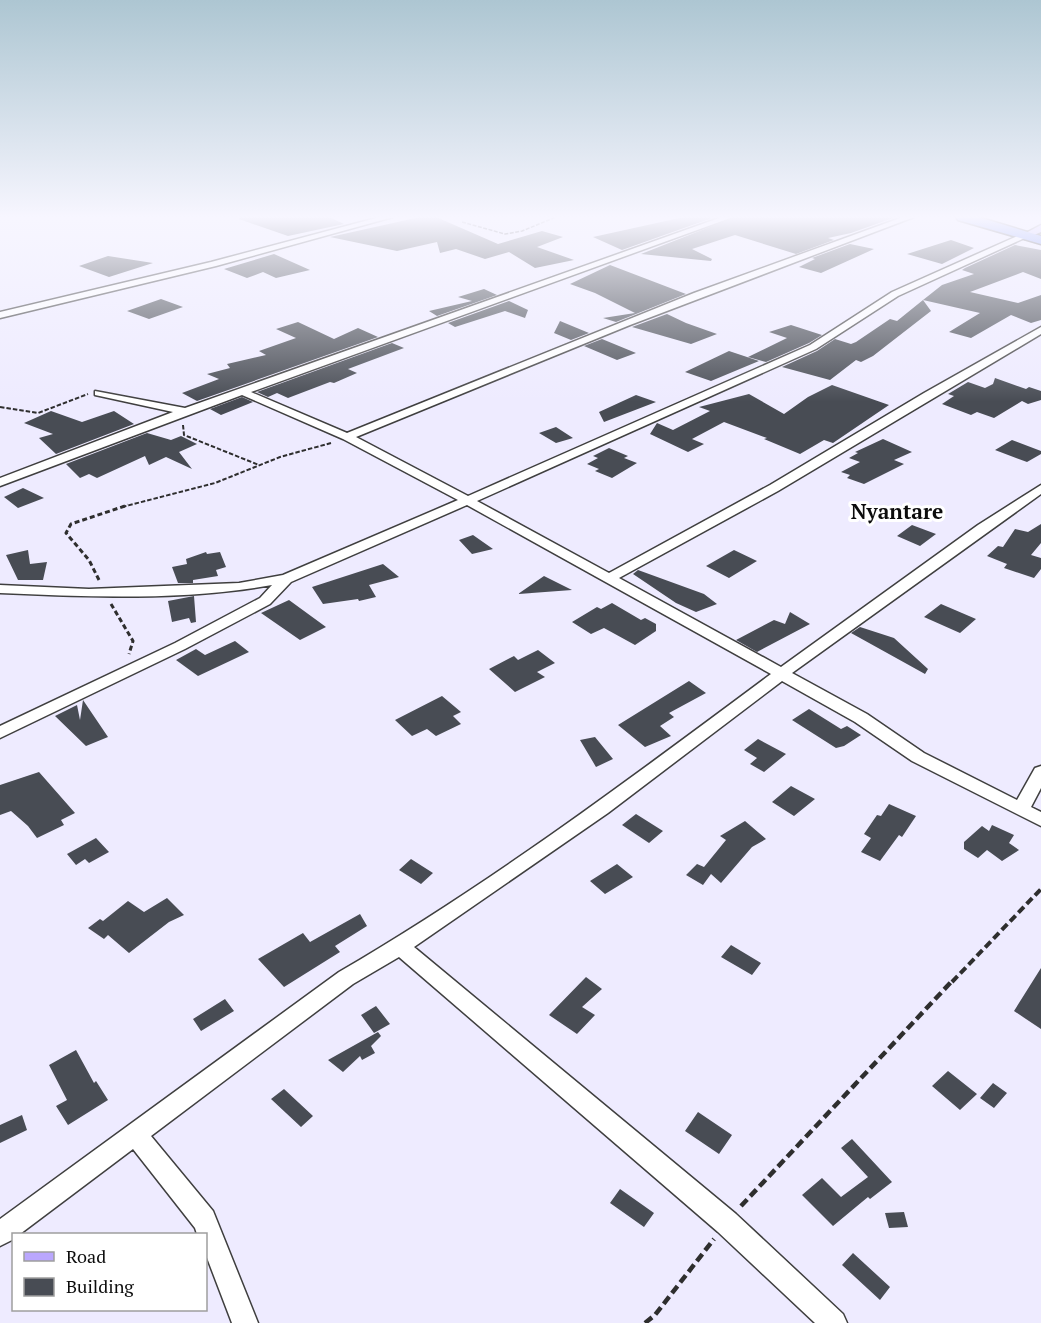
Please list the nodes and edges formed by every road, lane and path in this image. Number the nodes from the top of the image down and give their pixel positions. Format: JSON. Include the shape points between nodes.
{"nodes":[{"id":1,"x":151,"y":279,"type":"edge"},
{"id":2,"x":558,"y":279,"type":"edge"},
{"id":3,"x":742,"y":279,"type":"edge"},
{"id":4,"x":929,"y":279,"type":"edge"},
{"id":5,"x":0,"y":315,"type":"edge"},
{"id":6,"x":1041,"y":330,"type":"edge"},
{"id":7,"x":243,"y":392,"type":"junction"},
{"id":8,"x":99,"y":393,"type":"joint"},
{"id":9,"x":0,"y":407,"type":"edge"},
{"id":10,"x":186,"y":412,"type":"junction"},
{"id":11,"x":171,"y":417,"type":"junction"},
{"id":12,"x":347,"y":437,"type":"junction"},
{"id":13,"x":259,"y":465,"type":"junction"},
{"id":14,"x":0,"y":482,"type":"edge"},
{"id":15,"x":1041,"y":489,"type":"edge"},
{"id":16,"x":467,"y":501,"type":"junction"},
{"id":17,"x":286,"y":579,"type":"junction"},
{"id":18,"x":607,"y":579,"type":"junction"},
{"id":19,"x":0,"y":589,"type":"edge"},
{"id":20,"x":103,"y":592,"type":"junction"},
{"id":21,"x":123,"y":674,"type":"junction"},
{"id":22,"x":781,"y":674,"type":"junction"},
{"id":23,"x":0,"y":733,"type":"edge"},
{"id":24,"x":1041,"y":772,"type":"edge"},
{"id":25,"x":1022,"y":808,"type":"junction"},
{"id":26,"x":1041,"y":820,"type":"edge"},
{"id":27,"x":1041,"y":889,"type":"edge"},
{"id":28,"x":400,"y":946,"type":"junction"},
{"id":29,"x":135,"y":1134,"type":"junction"},
{"id":30,"x":727,"y":1223,"type":"junction"},
{"id":31,"x":0,"y":1234,"type":"edge"},
{"id":32,"x":245,"y":1323,"type":"edge"},
{"id":33,"x":645,"y":1323,"type":"edge"},
{"id":34,"x":834,"y":1323,"type":"edge"}],
"edges":[{"from":1,"to":5,"type":"street"},
{"from":2,"to":7,"type":"street"},
{"from":3,"to":12,"type":"street"},
{"from":4,"to":16,"type":"street","via":[[895,294],[813,347]]},
{"from":6,"to":18,"type":"street","via":[[774,488]]},
{"from":7,"to":10,"type":"street"},
{"from":7,"to":12,"type":"street"},
{"from":8,"to":9,"type":"path","via":[[83,394],[38,413]]},
{"from":8,"to":10,"type":"street"},
{"from":10,"to":11,"type":"street"},
{"from":11,"to":13,"type":"path","via":[[183,425],[184,435]]},
{"from":11,"to":14,"type":"street"},
{"from":12,"to":13,"type":"path"},
{"from":12,"to":16,"type":"street"},
{"from":13,"to":20,"type":"path","via":[[215,483],[109,510],[71,524],[66,533],[94,564]]},
{"from":15,"to":22,"type":"street"},
{"from":16,"to":17,"type":"street"},
{"from":16,"to":18,"type":"street"},
{"from":17,"to":20,"type":"street","via":[[239,586]]},
{"from":17,"to":21,"type":"street","via":[[265,601]]},
{"from":18,"to":22,"type":"street"},
{"from":19,"to":20,"type":"street"},
{"from":20,"to":21,"type":"path","via":[[133,641]]},
{"from":21,"to":23,"type":"street"},
{"from":22,"to":25,"type":"street","via":[[861,718],[918,756]]},
{"from":22,"to":28,"type":"street","via":[[602,809]]},
{"from":24,"to":25,"type":"street"},
{"from":25,"to":26,"type":"street"},
{"from":27,"to":30,"type":"path"},
{"from":28,"to":29,"type":"street","via":[[346,978]]},
{"from":28,"to":30,"type":"street"},
{"from":29,"to":31,"type":"street"},
{"from":29,"to":32,"type":"street","via":[[204,1220]]},
{"from":30,"to":33,"type":"path","via":[[655,1316]]},
{"from":30,"to":34,"type":"street"}]}
